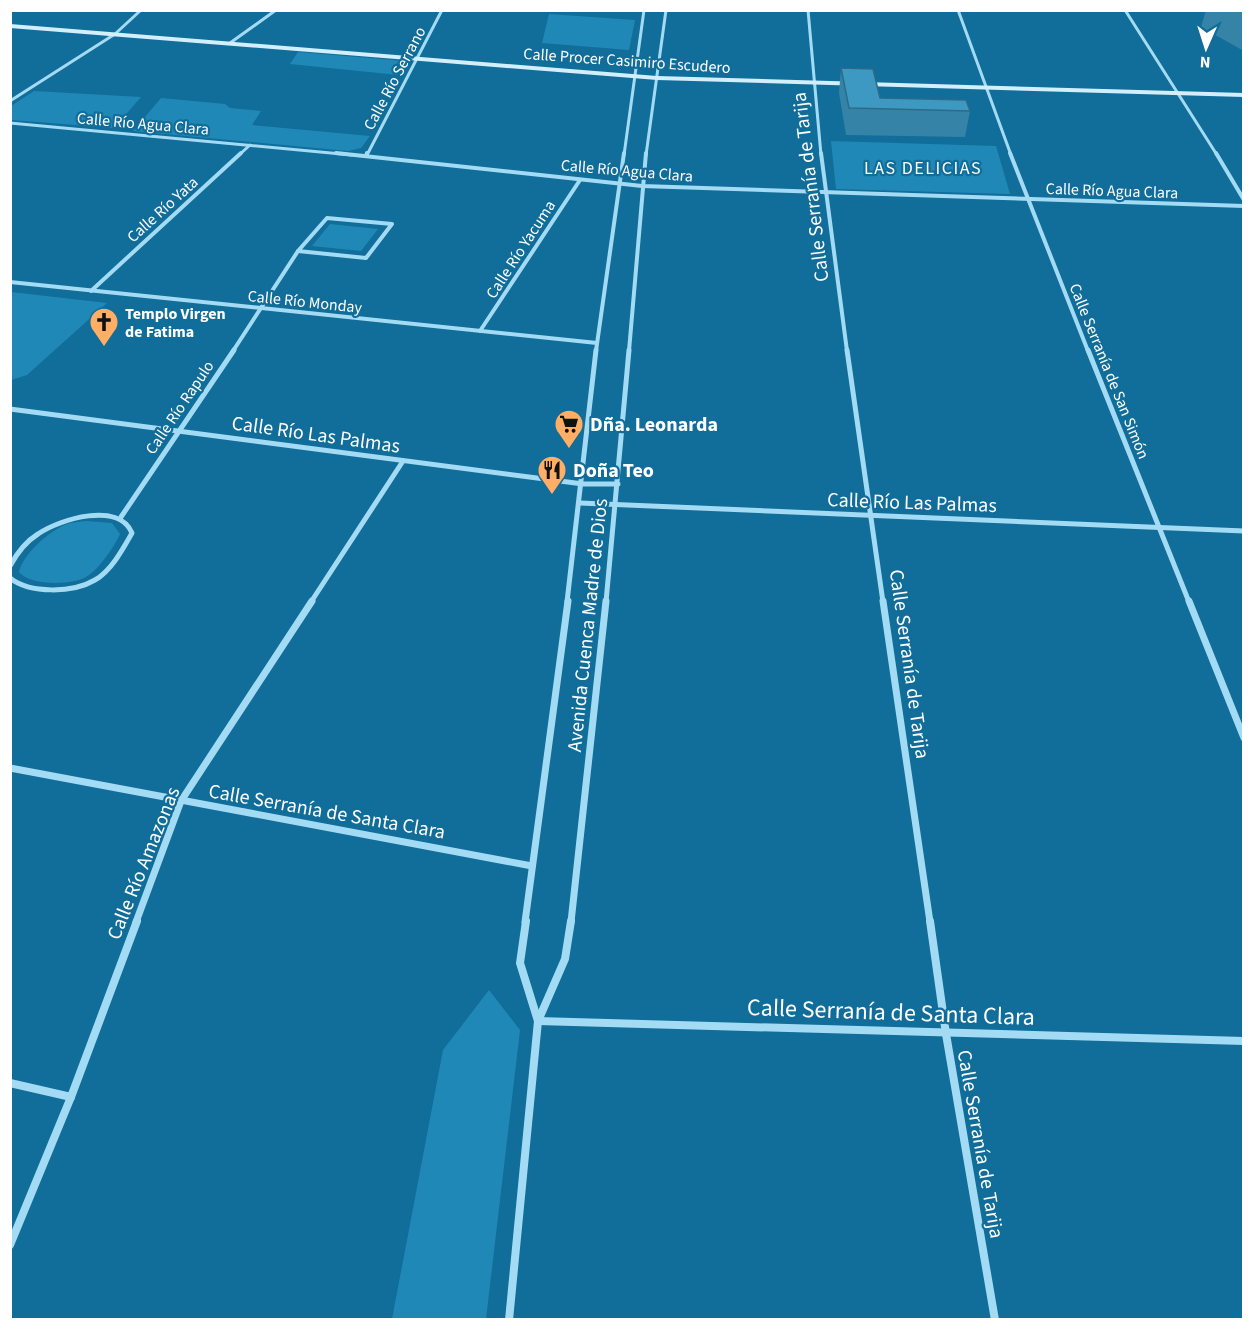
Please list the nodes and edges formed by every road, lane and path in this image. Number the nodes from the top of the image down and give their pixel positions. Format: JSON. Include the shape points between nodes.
{"nodes":[{"id":1,"x":141,"y":10,"type":"edge"},
{"id":2,"x":276,"y":10,"type":"edge"},
{"id":3,"x":442,"y":10,"type":"edge"},
{"id":4,"x":644,"y":10,"type":"edge"},
{"id":5,"x":666,"y":10,"type":"edge"},
{"id":6,"x":808,"y":10,"type":"edge"},
{"id":7,"x":958,"y":10,"type":"edge"},
{"id":8,"x":1125,"y":10,"type":"edge"},
{"id":9,"x":1199,"y":10,"type":"edge"},
{"id":10,"x":1221,"y":11,"type":"edge"},
{"id":11,"x":10,"y":26,"type":"edge"},
{"id":12,"x":115,"y":34,"type":"junction"},
{"id":13,"x":230,"y":43,"type":"junction"},
{"id":14,"x":420,"y":58,"type":"junction"},
{"id":15,"x":633,"y":75,"type":"junction"},
{"id":16,"x":657,"y":78,"type":"junction"},
{"id":17,"x":814,"y":83,"type":"junction"},
{"id":18,"x":987,"y":88,"type":"junction"},
{"id":19,"x":1180,"y":93,"type":"junction"},
{"id":20,"x":1244,"y":95,"type":"edge"},
{"id":21,"x":10,"y":101,"type":"edge"},
{"id":22,"x":10,"y":123,"type":"edge"},
{"id":23,"x":250,"y":145,"type":"junction"},
{"id":24,"x":366,"y":156,"type":"junction"},
{"id":25,"x":580,"y":180,"type":"junction"},
{"id":26,"x":621,"y":185,"type":"junction"},
{"id":27,"x":642,"y":186,"type":"junction"},
{"id":28,"x":824,"y":192,"type":"junction"},
{"id":29,"x":1027,"y":199,"type":"junction"},
{"id":30,"x":1244,"y":200,"type":"edge"},
{"id":31,"x":1244,"y":206,"type":"edge"},
{"id":32,"x":298,"y":251,"type":"junction"},
{"id":33,"x":10,"y":282,"type":"edge"},
{"id":34,"x":91,"y":291,"type":"junction"},
{"id":35,"x":262,"y":309,"type":"junction"},
{"id":36,"x":480,"y":331,"type":"junction"},
{"id":37,"x":597,"y":343,"type":"junction"},
{"id":38,"x":10,"y":409,"type":"edge"},
{"id":39,"x":181,"y":430,"type":"junction"},
{"id":40,"x":403,"y":461,"type":"junction"},
{"id":41,"x":583,"y":484,"type":"junction"},
{"id":42,"x":618,"y":484,"type":"junction"},
{"id":43,"x":580,"y":503,"type":"junction"},
{"id":44,"x":616,"y":505,"type":"junction"},
{"id":45,"x":872,"y":515,"type":"junction"},
{"id":46,"x":120,"y":517,"type":"junction"},
{"id":47,"x":1157,"y":527,"type":"junction"},
{"id":48,"x":1244,"y":531,"type":"edge"},
{"id":49,"x":10,"y":566,"type":"edge"},
{"id":50,"x":10,"y":578,"type":"edge"},
{"id":51,"x":1244,"y":738,"type":"edge"},
{"id":52,"x":10,"y":768,"type":"edge"},
{"id":53,"x":181,"y":801,"type":"junction"},
{"id":54,"x":532,"y":866,"type":"junction"},
{"id":55,"x":538,"y":1021,"type":"junction"},
{"id":56,"x":946,"y":1034,"type":"junction"},
{"id":57,"x":1244,"y":1041,"type":"edge"},
{"id":58,"x":10,"y":1083,"type":"edge"},
{"id":59,"x":71,"y":1097,"type":"junction"},
{"id":60,"x":10,"y":1245,"type":"edge"},
{"id":61,"x":509,"y":1320,"type":"edge"},
{"id":62,"x":995,"y":1320,"type":"edge"}],
"edges":[{"from":1,"to":12,"type":"street"},
{"from":2,"to":13,"type":"street"},
{"from":3,"to":14,"type":"street","name":"Calle Río Serrano"},
{"from":4,"to":15,"type":"street","name":"Avenida Cuenca Madre de Dios"},
{"from":5,"to":16,"type":"street","name":"Avenida Cuenca Madre de Dios"},
{"from":6,"to":17,"type":"street","name":"Calle Serranía de Tarija"},
{"from":7,"to":18,"type":"street","name":"Calle Serranía de San Simón"},
{"from":8,"to":19,"type":"street"},
{"from":9,"to":10,"type":"street"},
{"from":11,"to":12,"type":"main road","name":"Calle Procer Casimiro Escudero"},
{"from":12,"to":13,"type":"main road","name":"Calle Procer Casimiro Escudero"},
{"from":12,"to":21,"type":"street"},
{"from":13,"to":14,"type":"main road","name":"Calle Procer Casimiro Escudero"},
{"from":14,"to":15,"type":"main road","name":"Calle Procer Casimiro Escudero"},
{"from":14,"to":24,"type":"street","name":"Calle Río Serrano"},
{"from":15,"to":16,"type":"main road","name":"Calle Procer Casimiro Escudero"},
{"from":15,"to":26,"type":"street","name":"Avenida Cuenca Madre de Dios"},
{"from":16,"to":17,"type":"main road","name":"Calle Procer Casimiro Escudero"},
{"from":16,"to":27,"type":"street","name":"Avenida Cuenca Madre de Dios"},
{"from":17,"to":18,"type":"main road","name":"Calle Procer Casimiro Escudero"},
{"from":17,"to":28,"type":"street","name":"Calle Serranía de Tarija"},
{"from":18,"to":19,"type":"main road","name":"Calle Procer Casimiro Escudero"},
{"from":18,"to":29,"type":"street","name":"Calle Serranía de San Simón"},
{"from":19,"to":20,"type":"main road","name":"Calle Procer Casimiro Escudero"},
{"from":19,"to":30,"type":"street"},
{"from":22,"to":23,"type":"street","name":"Calle Río Agua Clara"},
{"from":23,"to":24,"type":"street","name":"Calle Río Agua Clara"},
{"from":23,"to":34,"type":"street","name":"Calle Río Yata"},
{"from":24,"to":25,"type":"street","name":"Calle Río Agua Clara"},
{"from":25,"to":26,"type":"street","name":"Calle Río Agua Clara"},
{"from":25,"to":36,"type":"street","name":"Calle Río Yacuma"},
{"from":26,"to":27,"type":"street","name":"Calle Río Agua Clara"},
{"from":26,"to":37,"type":"street","name":"Avenida Cuenca Madre de Dios"},
{"from":27,"to":28,"type":"street","name":"Calle Río Agua Clara"},
{"from":27,"to":42,"type":"street","name":"Avenida Cuenca Madre de Dios"},
{"from":28,"to":29,"type":"street","name":"Calle Río Agua Clara"},
{"from":28,"to":45,"type":"street","name":"Calle Serranía de Tarija"},
{"from":29,"to":31,"type":"street","name":"Calle Río Agua Clara"},
{"from":29,"to":47,"type":"street","name":"Calle Serranía de San Simón"},
{"from":32,"to":32,"type":"street","name":"Calle Río Rapulo","via":[[366,258],[392,224],[327,218]]},
{"from":32,"to":35,"type":"street","name":"Calle Río Rapulo"},
{"from":33,"to":34,"type":"street","name":"Calle Río Monday"},
{"from":34,"to":35,"type":"street","name":"Calle Río Monday"},
{"from":35,"to":36,"type":"street","name":"Calle Río Monday"},
{"from":35,"to":39,"type":"street","name":"Calle Río Rapulo"},
{"from":36,"to":37,"type":"street","name":"Calle Río Monday"},
{"from":37,"to":41,"type":"street","name":"Avenida Cuenca Madre de Dios"},
{"from":38,"to":39,"type":"street","name":"Calle Río Las Palmas"},
{"from":39,"to":40,"type":"street","name":"Calle Río Las Palmas"},
{"from":39,"to":46,"type":"street","name":"Calle Río Rapulo"},
{"from":40,"to":41,"type":"street","name":"Calle Río Las Palmas"},
{"from":40,"to":53,"type":"street","name":"Calle Río Amazonas"},
{"from":41,"to":42,"type":"street","name":"Calle Río Las Palmas"},
{"from":41,"to":43,"type":"street","name":"Avenida Cuenca Madre de Dios"},
{"from":42,"to":44,"type":"street","name":"Avenida Cuenca Madre de Dios"},
{"from":43,"to":44,"type":"street","name":"Calle Río Las Palmas"},
{"from":43,"to":54,"type":"street","name":"Avenida Cuenca Madre de Dios"},
{"from":44,"to":45,"type":"street","name":"Calle Río Las Palmas"},
{"from":44,"to":55,"type":"street","name":"Avenida Cuenca Madre de Dios","via":[[578,872],[565,959]]},
{"from":45,"to":47,"type":"street","name":"Calle Río Las Palmas"},
{"from":45,"to":56,"type":"street","name":"Calle Serranía de Tarija"},
{"from":46,"to":49,"type":"street","via":[[88,515],[64,519],[22,549]]},
{"from":46,"to":50,"type":"street","via":[[132,533],[95,580],[59,588],[31,588]]},
{"from":47,"to":48,"type":"street","name":"Calle Río Las Palmas"},
{"from":47,"to":51,"type":"street","name":"Calle Serranía de San Simón"},
{"from":52,"to":53,"type":"street","name":"Calle Serranía de Santa Clara"},
{"from":53,"to":54,"type":"street","name":"Calle Serranía de Santa Clara"},
{"from":53,"to":59,"type":"street","name":"Calle Río Amazonas"},
{"from":54,"to":55,"type":"street","name":"Avenida Cuenca Madre de Dios","via":[[520,963]]},
{"from":55,"to":56,"type":"street","name":"Calle Serranía de Santa Clara"},
{"from":55,"to":61,"type":"street","name":"Avenida Cuenca Madre de Dios"},
{"from":56,"to":57,"type":"street","name":"Calle Serranía de Santa Clara"},
{"from":56,"to":62,"type":"street","name":"Calle Serranía de Tarija"},
{"from":58,"to":59,"type":"street"},
{"from":59,"to":60,"type":"street","name":"Calle Río Amazonas"}]}
